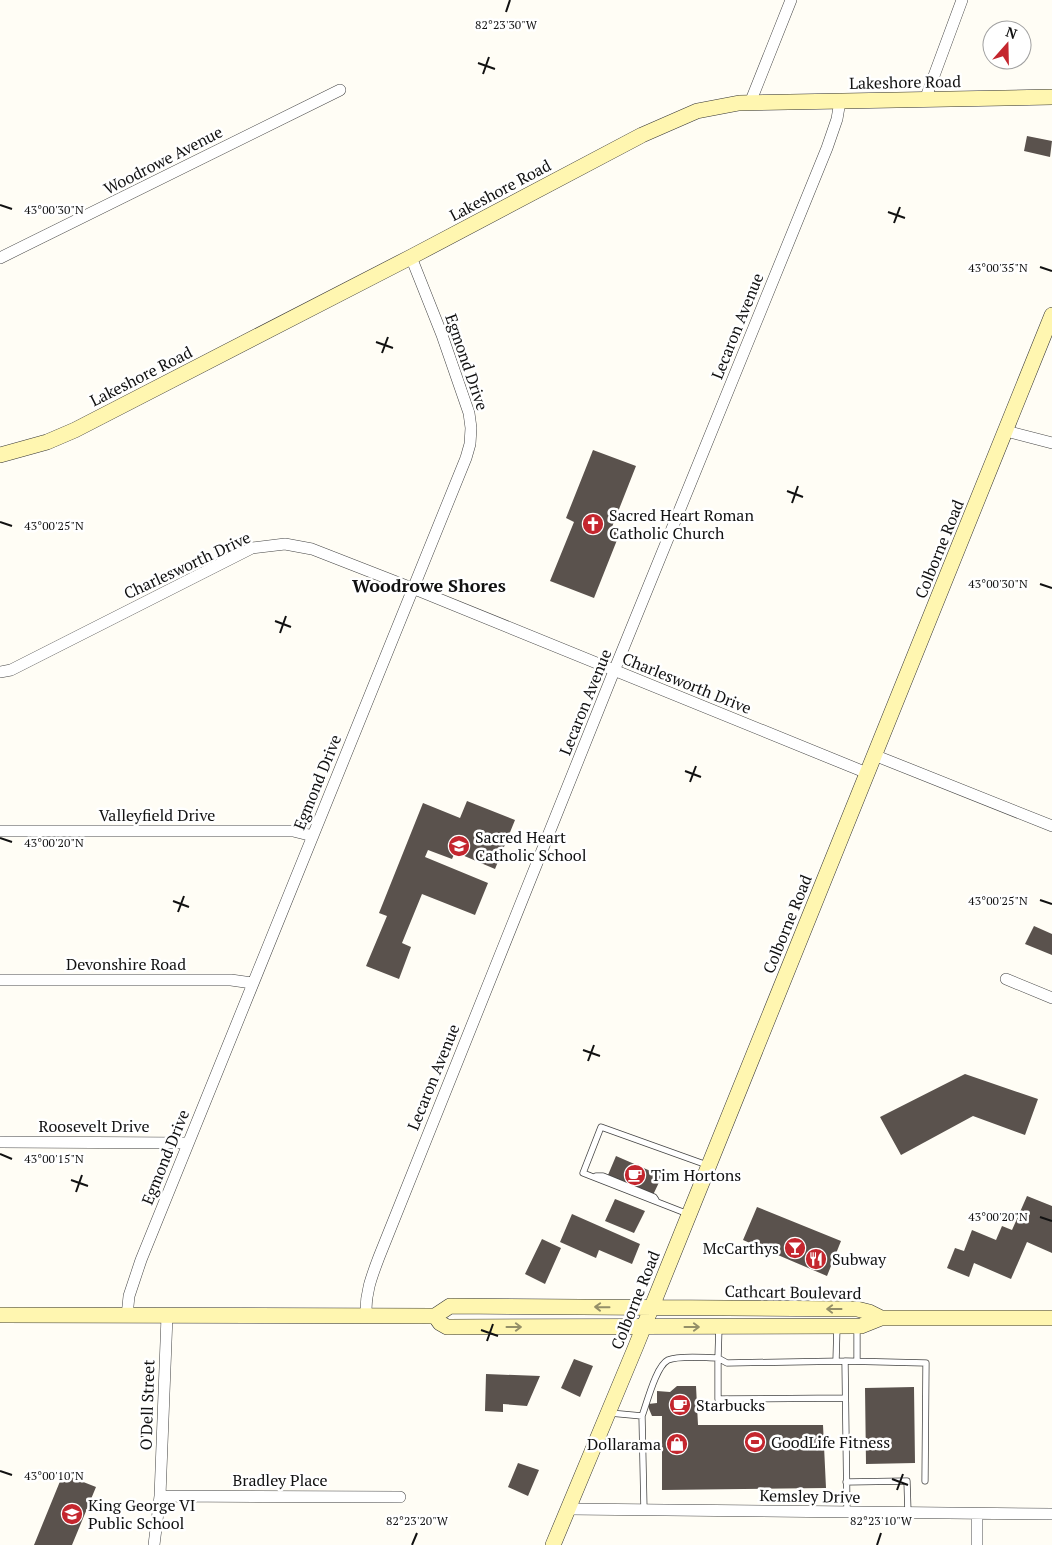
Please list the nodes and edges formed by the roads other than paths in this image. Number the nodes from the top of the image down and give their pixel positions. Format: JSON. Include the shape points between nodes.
{"nodes":[{"id":1,"x":791,"y":0,"type":"edge"},
{"id":2,"x":962,"y":0,"type":"edge"},
{"id":3,"x":340,"y":90,"type":"dead end"},
{"id":4,"x":1052,"y":97,"type":"edge"},
{"id":5,"x":840,"y":100,"type":"junction"},
{"id":6,"x":925,"y":100,"type":"junction"},
{"id":7,"x":750,"y":103,"type":"junction"},
{"id":8,"x":411,"y":257,"type":"junction"},
{"id":9,"x":0,"y":258,"type":"edge"},
{"id":10,"x":1052,"y":315,"type":"edge"},
{"id":11,"x":1006,"y":431,"type":"junction"},
{"id":12,"x":1052,"y":443,"type":"edge"},
{"id":13,"x":0,"y":455,"type":"edge"},
{"id":14,"x":412,"y":588,"type":"junction"},
{"id":15,"x":614,"y":671,"type":"junction"},
{"id":16,"x":0,"y":672,"type":"edge"},
{"id":17,"x":874,"y":754,"type":"junction"},
{"id":18,"x":867,"y":773,"type":"junction"},
{"id":19,"x":1052,"y":826,"type":"edge"},
{"id":20,"x":0,"y":832,"type":"edge"},
{"id":21,"x":313,"y":836,"type":"junction"},
{"id":22,"x":1006,"y":979,"type":"dead end"},
{"id":23,"x":0,"y":980,"type":"edge"},
{"id":24,"x":252,"y":983,"type":"junction"},
{"id":25,"x":1052,"y":998,"type":"edge"},
{"id":26,"x":0,"y":1142,"type":"edge"},
{"id":27,"x":188,"y":1143,"type":"junction"},
{"id":28,"x":708,"y":1166,"type":"junction"},
{"id":29,"x":688,"y":1214,"type":"junction"},
{"id":30,"x":651,"y":1308,"type":"junction"},
{"id":31,"x":0,"y":1315,"type":"edge"},
{"id":32,"x":126,"y":1316,"type":"junction"},
{"id":33,"x":167,"y":1316,"type":"junction"},
{"id":34,"x":366,"y":1316,"type":"junction"},
{"id":35,"x":434,"y":1316,"type":"junction"},
{"id":36,"x":881,"y":1318,"type":"junction"},
{"id":37,"x":1052,"y":1318,"type":"edge"},
{"id":38,"x":719,"y":1326,"type":"junction"},
{"id":39,"x":837,"y":1326,"type":"junction"},
{"id":40,"x":857,"y":1326,"type":"junction"},
{"id":41,"x":643,"y":1327,"type":"junction"},
{"id":42,"x":718,"y":1358,"type":"junction"},
{"id":43,"x":836,"y":1361,"type":"junction"},
{"id":44,"x":845,"y":1362,"type":"junction"},
{"id":45,"x":857,"y":1362,"type":"junction"},
{"id":46,"x":846,"y":1398,"type":"junction"},
{"id":47,"x":608,"y":1413,"type":"junction"},
{"id":48,"x":642,"y":1416,"type":"junction"},
{"id":49,"x":846,"y":1482,"type":"junction"},
{"id":50,"x":926,"y":1482,"type":"dead end"},
{"id":51,"x":160,"y":1496,"type":"junction"},
{"id":52,"x":400,"y":1497,"type":"dead end"},
{"id":53,"x":568,"y":1509,"type":"junction"},
{"id":54,"x":644,"y":1510,"type":"junction"},
{"id":55,"x":847,"y":1512,"type":"junction"},
{"id":56,"x":908,"y":1513,"type":"junction"},
{"id":57,"x":977,"y":1514,"type":"junction"},
{"id":58,"x":1052,"y":1514,"type":"edge"},
{"id":59,"x":154,"y":1545,"type":"edge"},
{"id":60,"x":553,"y":1545,"type":"edge"},
{"id":61,"x":978,"y":1545,"type":"edge"}],
"edges":[{"from":1,"to":7,"type":"street"},
{"from":2,"to":6,"type":"street"},
{"from":3,"to":9,"type":"street","name":"Woodrowe Avenue"},
{"from":4,"to":6,"type":"street","name":"Lakeshore Road"},
{"from":5,"to":6,"type":"street","name":"Lakeshore Road"},
{"from":5,"to":7,"type":"street","name":"Lakeshore Road"},
{"from":5,"to":15,"type":"street","name":"Lecaron Avenue","via":[[824,157]]},
{"from":7,"to":8,"type":"street","name":"Lakeshore Road","via":[[707,108],[674,120]]},
{"from":8,"to":13,"type":"street","name":"Lakeshore Road","via":[[69,433]]},
{"from":8,"to":14,"type":"street","name":"Egmond Drive","via":[[470,413],[472,428],[466,458]]},
{"from":10,"to":11,"type":"street","name":"Colborne Road"},
{"from":11,"to":12,"type":"street"},
{"from":11,"to":17,"type":"street","name":"Colborne Road"},
{"from":14,"to":15,"type":"street","name":"Charlesworth Drive"},
{"from":14,"to":16,"type":"street","name":"Charlesworth Drive","via":[[312,549],[285,544],[252,548],[11,670]]},
{"from":14,"to":21,"type":"street","name":"Egmond Drive"},
{"from":15,"to":18,"type":"street","name":"Charlesworth Drive"},
{"from":15,"to":34,"type":"street","name":"Lecaron Avenue","via":[[379,1257],[367,1294]]},
{"from":17,"to":18,"type":"street","name":"Colborne Road"},
{"from":17,"to":19,"type":"street"},
{"from":18,"to":28,"type":"street","name":"Colborne Road"},
{"from":20,"to":21,"type":"street","name":"Valleyfield Drive","via":[[293,832]]},
{"from":21,"to":24,"type":"street","name":"Egmond Drive"},
{"from":22,"to":25,"type":"street"},
{"from":23,"to":24,"type":"street","name":"Devonshire Road","via":[[231,980]]},
{"from":24,"to":27,"type":"street","name":"Egmond Drive"},
{"from":26,"to":27,"type":"street","name":"Roosevelt Drive"},
{"from":27,"to":32,"type":"street","name":"Egmond Drive","via":[[140,1260]]},
{"from":28,"to":29,"type":"street","name":"Colborne Road"},
{"from":28,"to":29,"type":"lane","via":[[601,1127],[583,1173]]},
{"from":29,"to":30,"type":"street","name":"Colborne Road"},
{"from":30,"to":35,"type":"street","name":"Cathcart Boulevard","one_way":true,"via":[[450,1306]]},
{"from":36,"to":30,"type":"street","name":"Cathcart Boulevard","one_way":true,"via":[[857,1309]]},
{"from":30,"to":41,"type":"street","name":"Colborne Road"},
{"from":31,"to":32,"type":"street"},
{"from":32,"to":33,"type":"street"},
{"from":33,"to":34,"type":"street"},
{"from":33,"to":51,"type":"street","name":"O'Dell Street"},
{"from":34,"to":35,"type":"street"},
{"from":35,"to":41,"type":"street","name":"Cathcart Boulevard","one_way":true,"via":[[447,1327]]},
{"from":36,"to":37,"type":"street"},
{"from":36,"to":40,"type":"street","name":"Cathcart Boulevard"},
{"from":38,"to":39,"type":"street","name":"Cathcart Boulevard"},
{"from":41,"to":38,"type":"street","name":"Cathcart Boulevard","one_way":true},
{"from":38,"to":42,"type":"lane"},
{"from":39,"to":40,"type":"street","name":"Cathcart Boulevard"},
{"from":39,"to":43,"type":"lane"},
{"from":40,"to":45,"type":"lane"},
{"from":41,"to":47,"type":"street","name":"Colborne Road"},
{"from":42,"to":43,"type":"lane","via":[[727,1362]]},
{"from":42,"to":46,"type":"lane","via":[[718,1399]]},
{"from":42,"to":48,"type":"lane","via":[[667,1361],[660,1367]]},
{"from":43,"to":44,"type":"lane"},
{"from":44,"to":45,"type":"lane"},
{"from":44,"to":46,"type":"lane"},
{"from":45,"to":50,"type":"lane","via":[[926,1363]]},
{"from":46,"to":49,"type":"lane"},
{"from":47,"to":48,"type":"lane"},
{"from":47,"to":53,"type":"street","name":"Colborne Road"},
{"from":48,"to":54,"type":"lane"},
{"from":49,"to":55,"type":"lane"},
{"from":49,"to":56,"type":"lane","via":[[907,1481]]},
{"from":51,"to":52,"type":"street","name":"Bradley Place"},
{"from":51,"to":59,"type":"street","name":"O'Dell Street"},
{"from":53,"to":54,"type":"street","name":"Kemsley Drive"},
{"from":53,"to":60,"type":"street","name":"Colborne Road"},
{"from":54,"to":55,"type":"street","name":"Kemsley Drive"},
{"from":55,"to":56,"type":"street","name":"Kemsley Drive"},
{"from":56,"to":57,"type":"street","name":"Kemsley Drive"},
{"from":57,"to":58,"type":"street","name":"Kemsley Drive"},
{"from":57,"to":61,"type":"street"}]}
